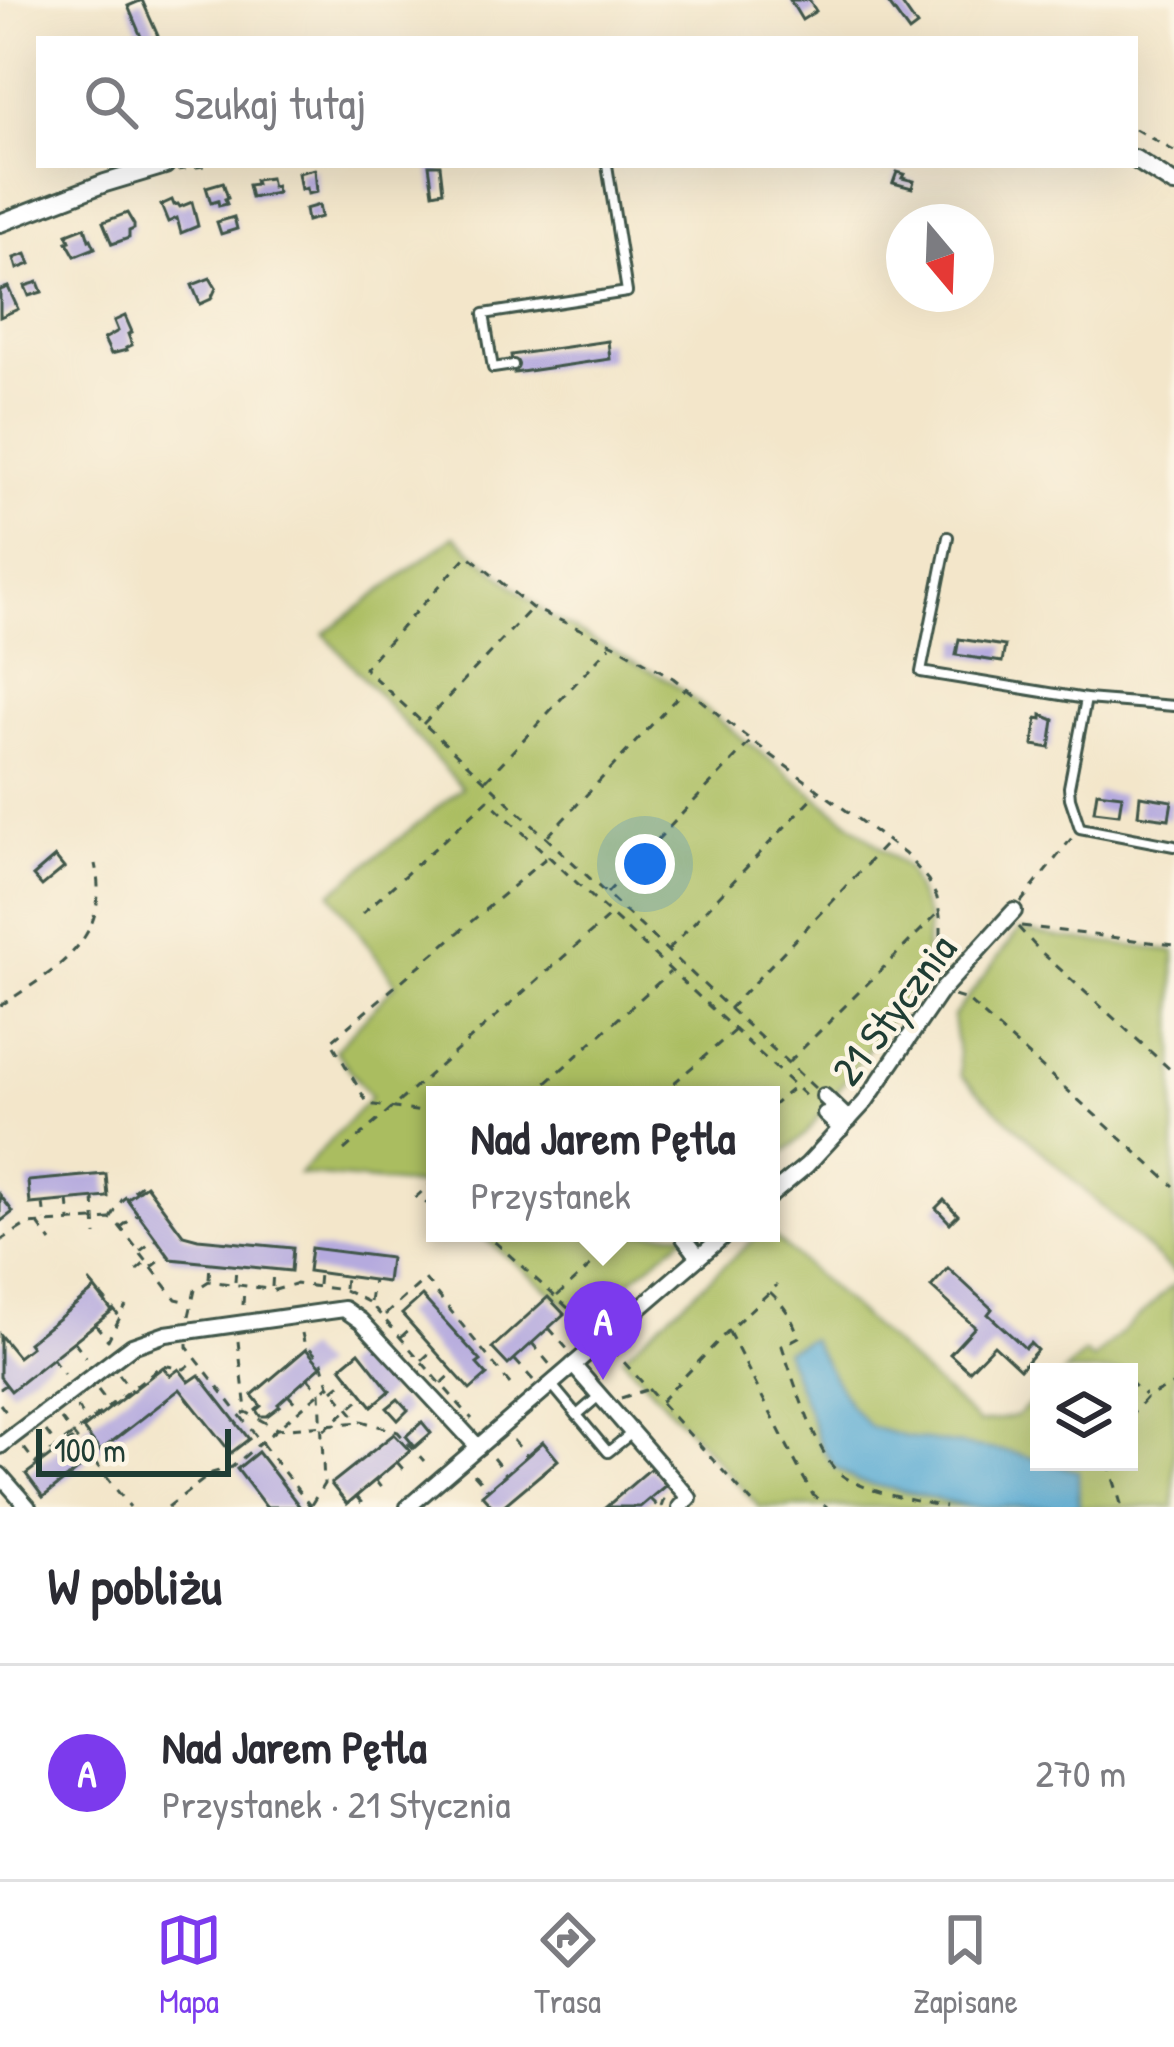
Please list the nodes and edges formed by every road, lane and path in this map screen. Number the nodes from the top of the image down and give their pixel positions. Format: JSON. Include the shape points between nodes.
{"nodes":[{"id":1,"x":1138,"y":131,"type":"edge"},
{"id":2,"x":1174,"y":151,"type":"edge"},
{"id":3,"x":1138,"y":161,"type":"edge"},
{"id":4,"x":155,"y":168,"type":"edge"},
{"id":5,"x":608,"y":168,"type":"edge"},
{"id":6,"x":1174,"y":184,"type":"edge"},
{"id":7,"x":0,"y":223,"type":"edge"},
{"id":8,"x":513,"y":365,"type":"dead end"},
{"id":9,"x":947,"y":537,"type":"dead end"},
{"id":10,"x":532,"y":608,"type":"junction"},
{"id":11,"x":612,"y":644,"type":"junction"},
{"id":12,"x":686,"y":688,"type":"junction"},
{"id":13,"x":1086,"y":699,"type":"junction"},
{"id":14,"x":1174,"y":706,"type":"edge"},
{"id":15,"x":423,"y":724,"type":"junction"},
{"id":16,"x":752,"y":740,"type":"junction"},
{"id":17,"x":485,"y":781,"type":"junction"},
{"id":18,"x":819,"y":790,"type":"junction"},
{"id":19,"x":1080,"y":828,"type":"junction"},
{"id":20,"x":546,"y":837,"type":"junction"},
{"id":21,"x":890,"y":841,"type":"junction"},
{"id":22,"x":1174,"y":846,"type":"edge"},
{"id":23,"x":548,"y":856,"type":"junction"},
{"id":24,"x":95,"y":864,"type":"dead end"},
{"id":25,"x":606,"y":894,"type":"junction"},
{"id":26,"x":940,"y":911,"type":"junction"},
{"id":27,"x":1014,"y":911,"type":"joint"},
{"id":28,"x":362,"y":914,"type":"dead end"},
{"id":29,"x":611,"y":915,"type":"junction"},
{"id":30,"x":1174,"y":945,"type":"edge"},
{"id":31,"x":667,"y":951,"type":"junction"},
{"id":32,"x":941,"y":966,"type":"joint"},
{"id":33,"x":671,"y":970,"type":"junction"},
{"id":34,"x":940,"y":992,"type":"junction"},
{"id":35,"x":967,"y":1000,"type":"dead end"},
{"id":36,"x":0,"y":1006,"type":"edge"},
{"id":37,"x":729,"y":1009,"type":"junction"},
{"id":38,"x":735,"y":1030,"type":"junction"},
{"id":39,"x":788,"y":1064,"type":"junction"},
{"id":40,"x":1174,"y":1073,"type":"edge"},
{"id":41,"x":542,"y":1086,"type":"edge"},
{"id":42,"x":670,"y":1086,"type":"edge"},
{"id":43,"x":795,"y":1086,"type":"junction"},
{"id":44,"x":824,"y":1096,"type":"joint"},
{"id":45,"x":780,"y":1099,"type":"edge"},
{"id":46,"x":390,"y":1108,"type":"junction"},
{"id":47,"x":426,"y":1113,"type":"edge"},
{"id":48,"x":825,"y":1114,"type":"joint"},
{"id":49,"x":845,"y":1125,"type":"junction"},
{"id":50,"x":344,"y":1150,"type":"dead end"},
{"id":51,"x":146,"y":1181,"type":"dead end"},
{"id":52,"x":780,"y":1186,"type":"edge"},
{"id":53,"x":1174,"y":1186,"type":"edge"},
{"id":54,"x":94,"y":1198,"type":"dead end"},
{"id":55,"x":68,"y":1200,"type":"dead end"},
{"id":56,"x":43,"y":1203,"type":"dead end"},
{"id":57,"x":138,"y":1214,"type":"dead end"},
{"id":58,"x":110,"y":1219,"type":"junction"},
{"id":59,"x":95,"y":1220,"type":"junction"},
{"id":60,"x":70,"y":1221,"type":"junction"},
{"id":61,"x":37,"y":1223,"type":"junction"},
{"id":62,"x":45,"y":1223,"type":"junction"},
{"id":63,"x":121,"y":1227,"type":"junction"},
{"id":64,"x":96,"y":1235,"type":"dead end"},
{"id":65,"x":1,"y":1238,"type":"edge"},
{"id":66,"x":156,"y":1239,"type":"dead end"},
{"id":67,"x":51,"y":1242,"type":"dead end"},
{"id":68,"x":495,"y":1242,"type":"edge"},
{"id":69,"x":617,"y":1242,"type":"edge"},
{"id":70,"x":687,"y":1242,"type":"edge"},
{"id":71,"x":716,"y":1242,"type":"edge"},
{"id":72,"x":140,"y":1251,"type":"junction"},
{"id":73,"x":168,"y":1255,"type":"dead end"},
{"id":74,"x":699,"y":1257,"type":"junction"},
{"id":75,"x":147,"y":1261,"type":"junction"},
{"id":76,"x":211,"y":1263,"type":"dead end"},
{"id":77,"x":236,"y":1266,"type":"dead end"},
{"id":78,"x":152,"y":1267,"type":"junction"},
{"id":79,"x":273,"y":1269,"type":"dead end"},
{"id":80,"x":137,"y":1270,"type":"dead end"},
{"id":81,"x":319,"y":1273,"type":"dead end"},
{"id":82,"x":345,"y":1276,"type":"dead end"},
{"id":83,"x":374,"y":1280,"type":"dead end"},
{"id":84,"x":89,"y":1281,"type":"dead end"},
{"id":85,"x":209,"y":1281,"type":"junction"},
{"id":86,"x":235,"y":1284,"type":"junction"},
{"id":87,"x":244,"y":1285,"type":"junction"},
{"id":88,"x":777,"y":1285,"type":"dead end"},
{"id":89,"x":317,"y":1287,"type":"junction"},
{"id":90,"x":275,"y":1289,"type":"junction"},
{"id":91,"x":344,"y":1290,"type":"junction"},
{"id":92,"x":770,"y":1292,"type":"junction"},
{"id":93,"x":555,"y":1297,"type":"junction"},
{"id":94,"x":286,"y":1298,"type":"dead end"},
{"id":95,"x":192,"y":1302,"type":"junction"},
{"id":96,"x":370,"y":1303,"type":"junction"},
{"id":97,"x":243,"y":1305,"type":"dead end"},
{"id":98,"x":126,"y":1306,"type":"dead end"},
{"id":99,"x":120,"y":1317,"type":"junction"},
{"id":100,"x":382,"y":1317,"type":"junction"},
{"id":101,"x":95,"y":1324,"type":"dead end"},
{"id":102,"x":586,"y":1325,"type":"joint"},
{"id":103,"x":413,"y":1326,"type":"dead end"},
{"id":104,"x":549,"y":1328,"type":"dead end"},
{"id":105,"x":186,"y":1331,"type":"junction"},
{"id":106,"x":728,"y":1331,"type":"junction"},
{"id":107,"x":302,"y":1333,"type":"dead end"},
{"id":108,"x":400,"y":1337,"type":"junction"},
{"id":109,"x":74,"y":1340,"type":"dead end"},
{"id":110,"x":238,"y":1341,"type":"dead end"},
{"id":111,"x":602,"y":1341,"type":"junction"},
{"id":112,"x":532,"y":1343,"type":"dead end"},
{"id":113,"x":434,"y":1349,"type":"dead end"},
{"id":114,"x":155,"y":1356,"type":"dead end"},
{"id":115,"x":86,"y":1357,"type":"dead end"},
{"id":116,"x":52,"y":1358,"type":"dead end"},
{"id":117,"x":196,"y":1360,"type":"junction"},
{"id":118,"x":514,"y":1360,"type":"dead end"},
{"id":119,"x":421,"y":1361,"type":"junction"},
{"id":120,"x":162,"y":1365,"type":"junction"},
{"id":121,"x":454,"y":1372,"type":"dead end"},
{"id":122,"x":64,"y":1374,"type":"dead end"},
{"id":123,"x":119,"y":1374,"type":"dead end"},
{"id":124,"x":561,"y":1375,"type":"junction"},
{"id":125,"x":349,"y":1377,"type":"dead end"},
{"id":126,"x":308,"y":1378,"type":"dead end"},
{"id":127,"x":214,"y":1383,"type":"junction"},
{"id":128,"x":441,"y":1383,"type":"junction"},
{"id":129,"x":6,"y":1384,"type":"dead end"},
{"id":130,"x":329,"y":1384,"type":"junction"},
{"id":131,"x":510,"y":1384,"type":"dead end"},
{"id":132,"x":1174,"y":1384,"type":"edge"},
{"id":133,"x":209,"y":1388,"type":"dead end"},
{"id":134,"x":1138,"y":1388,"type":"edge"},
{"id":135,"x":0,"y":1389,"type":"edge"},
{"id":136,"x":647,"y":1389,"type":"junction"},
{"id":137,"x":98,"y":1390,"type":"dead end"},
{"id":138,"x":131,"y":1390,"type":"junction"},
{"id":139,"x":334,"y":1390,"type":"junction"},
{"id":140,"x":320,"y":1392,"type":"junction"},
{"id":141,"x":288,"y":1395,"type":"dead end"},
{"id":142,"x":364,"y":1396,"type":"dead end"},
{"id":143,"x":1147,"y":1396,"type":"junction"},
{"id":144,"x":256,"y":1400,"type":"dead end"},
{"id":145,"x":602,"y":1400,"type":"junction"},
{"id":146,"x":660,"y":1402,"type":"junction"},
{"id":147,"x":0,"y":1404,"type":"edge"},
{"id":148,"x":111,"y":1406,"type":"junction"},
{"id":149,"x":76,"y":1407,"type":"dead end"},
{"id":150,"x":1138,"y":1407,"type":"edge"},
{"id":151,"x":301,"y":1409,"type":"junction"},
{"id":152,"x":349,"y":1409,"type":"junction"},
{"id":153,"x":246,"y":1410,"type":"junction"},
{"id":154,"x":577,"y":1415,"type":"junction"},
{"id":155,"x":9,"y":1416,"type":"dead end"},
{"id":156,"x":240,"y":1416,"type":"junction"},
{"id":157,"x":61,"y":1419,"type":"dead end"},
{"id":158,"x":472,"y":1419,"type":"dead end"},
{"id":159,"x":362,"y":1422,"type":"junction"},
{"id":160,"x":89,"y":1424,"type":"junction"},
{"id":161,"x":330,"y":1425,"type":"junction"},
{"id":162,"x":322,"y":1428,"type":"junction"},
{"id":163,"x":277,"y":1429,"type":"junction"},
{"id":164,"x":46,"y":1431,"type":"dead end"},
{"id":165,"x":632,"y":1433,"type":"junction"},
{"id":166,"x":73,"y":1435,"type":"junction"},
{"id":167,"x":513,"y":1440,"type":"dead end"},
{"id":168,"x":260,"y":1443,"type":"junction"},
{"id":169,"x":0,"y":1446,"type":"edge"},
{"id":170,"x":478,"y":1447,"type":"junction"},
{"id":171,"x":24,"y":1448,"type":"dead end"},
{"id":172,"x":58,"y":1448,"type":"junction"},
{"id":173,"x":527,"y":1456,"type":"dead end"},
{"id":174,"x":493,"y":1458,"type":"dead end"},
{"id":175,"x":274,"y":1461,"type":"junction"},
{"id":176,"x":424,"y":1461,"type":"dead end"},
{"id":177,"x":397,"y":1462,"type":"dead end"},
{"id":178,"x":268,"y":1466,"type":"dead end"},
{"id":179,"x":1111,"y":1471,"type":"edge"},
{"id":180,"x":474,"y":1474,"type":"dead end"},
{"id":181,"x":506,"y":1474,"type":"dead end"},
{"id":182,"x":0,"y":1475,"type":"edge"},
{"id":183,"x":408,"y":1475,"type":"dead end"},
{"id":184,"x":375,"y":1480,"type":"dead end"},
{"id":185,"x":291,"y":1482,"type":"junction"},
{"id":186,"x":669,"y":1484,"type":"dead end"},
{"id":187,"x":285,"y":1487,"type":"dead end"},
{"id":188,"x":488,"y":1490,"type":"dead end"},
{"id":189,"x":386,"y":1494,"type":"dead end"},
{"id":190,"x":356,"y":1496,"type":"dead end"},
{"id":191,"x":650,"y":1498,"type":"dead end"},
{"id":192,"x":309,"y":1506,"type":"edge"},
{"id":193,"x":28,"y":1507,"type":"edge"},
{"id":194,"x":130,"y":1507,"type":"edge"},
{"id":195,"x":168,"y":1507,"type":"edge"},
{"id":196,"x":321,"y":1507,"type":"edge"},
{"id":197,"x":365,"y":1507,"type":"edge"},
{"id":198,"x":407,"y":1507,"type":"edge"},
{"id":199,"x":660,"y":1507,"type":"edge"},
{"id":200,"x":680,"y":1507,"type":"edge"},
{"id":201,"x":756,"y":1507,"type":"edge"},
{"id":202,"x":827,"y":1507,"type":"edge"},
{"id":203,"x":945,"y":1507,"type":"edge"},
{"id":204,"x":1122,"y":1507,"type":"edge"}],
"edges":[{"from":1,"to":2,"type":"path"},
{"from":3,"to":6,"type":"street"},
{"from":4,"to":7,"type":"street"},
{"from":5,"to":8,"type":"lane","via":[[627,292],[484,314],[493,368]]},
{"from":9,"to":13,"type":"lane","via":[[922,671]]},
{"from":10,"to":11,"type":"path"},
{"from":10,"to":15,"type":"path"},
{"from":10,"to":15,"type":"path","via":[[468,555],[364,668]]},
{"from":11,"to":12,"type":"path"},
{"from":11,"to":17,"type":"path"},
{"from":12,"to":16,"type":"path"},
{"from":12,"to":20,"type":"path"},
{"from":13,"to":14,"type":"lane"},
{"from":13,"to":19,"type":"lane","via":[[1070,788]]},
{"from":15,"to":17,"type":"path"},
{"from":16,"to":18,"type":"path"},
{"from":16,"to":25,"type":"path"},
{"from":17,"to":20,"type":"path"},
{"from":18,"to":21,"type":"path"},
{"from":18,"to":31,"type":"path"},
{"from":19,"to":22,"type":"lane"},
{"from":19,"to":27,"type":"path"},
{"from":20,"to":25,"type":"path"},
{"from":21,"to":26,"type":"path","via":[[928,880]]},
{"from":21,"to":37,"type":"path"},
{"from":23,"to":28,"type":"path","via":[[488,800]]},
{"from":23,"to":29,"type":"path"},
{"from":23,"to":46,"type":"path","via":[[331,1042],[368,1104]]},
{"from":24,"to":36,"type":"path","via":[[99,905],[89,930],[63,961]]},
{"from":25,"to":31,"type":"path"},
{"from":26,"to":32,"type":"path"},
{"from":26,"to":39,"type":"path"},
{"from":27,"to":34,"type":"street","name":"21 Stycznia"},
{"from":29,"to":33,"type":"path"},
{"from":29,"to":46,"type":"path"},
{"from":30,"to":40,"type":"path","via":[[1017,926]]},
{"from":31,"to":37,"type":"path"},
{"from":32,"to":34,"type":"street"},
{"from":33,"to":38,"type":"path"},
{"from":33,"to":41,"type":"path"},
{"from":34,"to":49,"type":"street","name":"21 Stycznia"},
{"from":35,"to":53,"type":"path"},
{"from":37,"to":39,"type":"path"},
{"from":38,"to":42,"type":"path"},
{"from":38,"to":43,"type":"path"},
{"from":39,"to":44,"type":"path"},
{"from":43,"to":45,"type":"path"},
{"from":43,"to":48,"type":"path"},
{"from":44,"to":49,"type":"street"},
{"from":46,"to":47,"type":"path"},
{"from":46,"to":50,"type":"path"},
{"from":48,"to":49,"type":"street"},
{"from":49,"to":52,"type":"street","name":"21 Stycznia"},
{"from":51,"to":58,"type":"path"},
{"from":54,"to":59,"type":"path"},
{"from":55,"to":60,"type":"path"},
{"from":56,"to":62,"type":"path"},
{"from":57,"to":63,"type":"path"},
{"from":58,"to":59,"type":"path"},
{"from":58,"to":63,"type":"path"},
{"from":59,"to":60,"type":"path"},
{"from":59,"to":64,"type":"path"},
{"from":60,"to":62,"type":"path"},
{"from":61,"to":62,"type":"path"},
{"from":61,"to":65,"type":"path"},
{"from":61,"to":67,"type":"path"},
{"from":63,"to":72,"type":"path"},
{"from":66,"to":72,"type":"path"},
{"from":68,"to":93,"type":"path"},
{"from":69,"to":93,"type":"path"},
{"from":70,"to":74,"type":"street"},
{"from":71,"to":74,"type":"street"},
{"from":72,"to":75,"type":"path"},
{"from":73,"to":78,"type":"path"},
{"from":74,"to":111,"type":"street"},
{"from":75,"to":78,"type":"path"},
{"from":75,"to":80,"type":"path"},
{"from":76,"to":85,"type":"path"},
{"from":77,"to":86,"type":"path"},
{"from":78,"to":95,"type":"path","via":[[176,1299]]},
{"from":79,"to":90,"type":"path"},
{"from":81,"to":89,"type":"path"},
{"from":82,"to":91,"type":"path"},
{"from":83,"to":96,"type":"path"},
{"from":84,"to":99,"type":"path"},
{"from":85,"to":86,"type":"path"},
{"from":85,"to":95,"type":"path"},
{"from":86,"to":87,"type":"path"},
{"from":87,"to":90,"type":"path"},
{"from":87,"to":97,"type":"path"},
{"from":88,"to":92,"type":"path"},
{"from":89,"to":90,"type":"path"},
{"from":89,"to":91,"type":"path"},
{"from":90,"to":94,"type":"path"},
{"from":91,"to":96,"type":"path"},
{"from":92,"to":106,"type":"path"},
{"from":92,"to":203,"type":"path","via":[[799,1337],[782,1346],[831,1465],[852,1482]]},
{"from":93,"to":102,"type":"path"},
{"from":95,"to":105,"type":"path"},
{"from":96,"to":100,"type":"path"},
{"from":98,"to":99,"type":"path"},
{"from":99,"to":101,"type":"path","via":[[108,1340]]},
{"from":100,"to":108,"type":"path"},
{"from":100,"to":131,"type":"path","via":[[425,1279]]},
{"from":102,"to":111,"type":"street"},
{"from":103,"to":108,"type":"path"},
{"from":104,"to":124,"type":"path"},
{"from":105,"to":117,"type":"path"},
{"from":105,"to":169,"type":"street","via":[[132,1346]]},
{"from":105,"to":170,"type":"street","via":[[344,1309]]},
{"from":106,"to":146,"type":"path"},
{"from":106,"to":202,"type":"path","via":[[813,1495]]},
{"from":107,"to":130,"type":"path"},
{"from":108,"to":119,"type":"path"},
{"from":109,"to":115,"type":"path"},
{"from":110,"to":153,"type":"path"},
{"from":111,"to":124,"type":"street"},
{"from":111,"to":136,"type":"path"},
{"from":112,"to":124,"type":"path"},
{"from":113,"to":119,"type":"path"},
{"from":114,"to":120,"type":"path"},
{"from":116,"to":122,"type":"path"},
{"from":117,"to":120,"type":"path","via":[[184,1369]]},
{"from":117,"to":127,"type":"path"},
{"from":118,"to":124,"type":"path"},
{"from":119,"to":128,"type":"path"},
{"from":120,"to":138,"type":"path"},
{"from":121,"to":128,"type":"path"},
{"from":123,"to":138,"type":"path"},
{"from":124,"to":145,"type":"street"},
{"from":124,"to":154,"type":"lane"},
{"from":124,"to":170,"type":"street"},
{"from":125,"to":139,"type":"path"},
{"from":126,"to":140,"type":"path"},
{"from":127,"to":133,"type":"path"},
{"from":127,"to":156,"type":"path"},
{"from":128,"to":158,"type":"path"},
{"from":129,"to":135,"type":"path"},
{"from":130,"to":139,"type":"path"},
{"from":130,"to":140,"type":"path"},
{"from":132,"to":143,"type":"path"},
{"from":134,"to":143,"type":"path"},
{"from":136,"to":145,"type":"path"},
{"from":136,"to":146,"type":"path"},
{"from":137,"to":148,"type":"path"},
{"from":138,"to":148,"type":"path"},
{"from":139,"to":152,"type":"path"},
{"from":140,"to":151,"type":"path"},
{"from":140,"to":162,"type":"path"},
{"from":141,"to":151,"type":"path"},
{"from":142,"to":152,"type":"path"},
{"from":143,"to":150,"type":"path"},
{"from":144,"to":153,"type":"path"},
{"from":145,"to":154,"type":"lane"},
{"from":145,"to":165,"type":"street"},
{"from":146,"to":201,"type":"path"},
{"from":147,"to":155,"type":"path"},
{"from":148,"to":160,"type":"path"},
{"from":149,"to":160,"type":"path"},
{"from":151,"to":163,"type":"path"},
{"from":152,"to":159,"type":"path"},
{"from":152,"to":161,"type":"path"},
{"from":153,"to":156,"type":"path"},
{"from":153,"to":163,"type":"path"},
{"from":154,"to":165,"type":"lane","via":[[608,1452]]},
{"from":156,"to":168,"type":"path"},
{"from":157,"to":166,"type":"path"},
{"from":159,"to":161,"type":"path"},
{"from":159,"to":176,"type":"path","via":[[398,1432]]},
{"from":160,"to":166,"type":"path"},
{"from":161,"to":162,"type":"path"},
{"from":162,"to":163,"type":"path"},
{"from":162,"to":192,"type":"path","via":[[324,1484]]},
{"from":163,"to":168,"type":"path"},
{"from":164,"to":172,"type":"path"},
{"from":165,"to":200,"type":"street","via":[[689,1498]]},
{"from":166,"to":172,"type":"path"},
{"from":166,"to":194,"type":"path"},
{"from":167,"to":173,"type":"path"},
{"from":168,"to":175,"type":"path"},
{"from":168,"to":195,"type":"path"},
{"from":170,"to":198,"type":"street"},
{"from":171,"to":172,"type":"path","via":[[36,1464]]},
{"from":174,"to":181,"type":"path"},
{"from":175,"to":178,"type":"path"},
{"from":175,"to":185,"type":"path"},
{"from":177,"to":183,"type":"path"},
{"from":179,"to":204,"type":"path"},
{"from":180,"to":188,"type":"path"},
{"from":182,"to":193,"type":"street"},
{"from":184,"to":189,"type":"path"},
{"from":185,"to":187,"type":"path"},
{"from":185,"to":192,"type":"path"},
{"from":186,"to":199,"type":"path"},
{"from":190,"to":197,"type":"path"},
{"from":191,"to":199,"type":"path"},
{"from":192,"to":196,"type":"path"}]}
